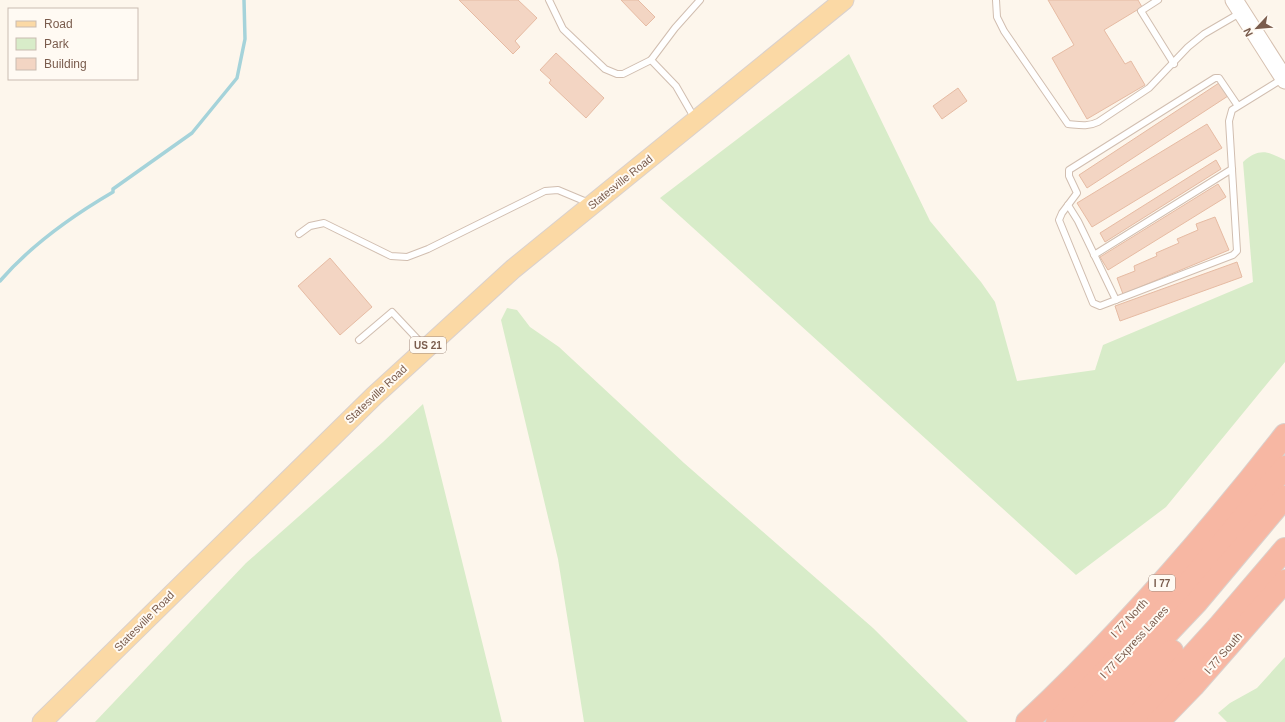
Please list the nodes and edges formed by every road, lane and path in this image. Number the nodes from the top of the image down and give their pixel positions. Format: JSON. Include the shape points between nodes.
{"nodes":[{"id":1,"x":549,"y":0,"type":"edge"},
{"id":2,"x":698,"y":0,"type":"edge"},
{"id":3,"x":844,"y":0,"type":"edge"},
{"id":4,"x":996,"y":0,"type":"edge"},
{"id":5,"x":1158,"y":0,"type":"edge"},
{"id":6,"x":1238,"y":6,"type":"edge"},
{"id":7,"x":651,"y":60,"type":"junction"},
{"id":8,"x":1174,"y":64,"type":"junction"},
{"id":9,"x":1284,"y":79,"type":"edge"},
{"id":10,"x":1238,"y":106,"type":"junction"},
{"id":11,"x":696,"y":120,"type":"junction"},
{"id":12,"x":1232,"y":168,"type":"junction"},
{"id":13,"x":593,"y":205,"type":"junction"},
{"id":14,"x":1068,"y":205,"type":"junction"},
{"id":15,"x":298,"y":234,"type":"dead end"},
{"id":16,"x":1094,"y":255,"type":"junction"},
{"id":17,"x":1116,"y":300,"type":"junction"},
{"id":18,"x":359,"y":340,"type":"dead end"},
{"id":19,"x":426,"y":348,"type":"junction"},
{"id":20,"x":1285,"y":435,"type":"edge"},
{"id":21,"x":1285,"y":468,"type":"edge"},
{"id":22,"x":1285,"y":498,"type":"edge"},
{"id":23,"x":1285,"y":520,"type":"edge"},
{"id":24,"x":1285,"y":550,"type":"edge"},
{"id":25,"x":1285,"y":581,"type":"edge"},
{"id":26,"x":42,"y":722,"type":"edge"},
{"id":27,"x":1028,"y":722,"type":"edge"},
{"id":28,"x":1057,"y":722,"type":"edge"},
{"id":29,"x":1083,"y":722,"type":"edge"},
{"id":30,"x":1107,"y":722,"type":"edge"},
{"id":31,"x":1132,"y":722,"type":"edge"},
{"id":32,"x":1158,"y":722,"type":"edge"}],
"edges":[{"from":1,"to":7,"type":"lane","via":[[563,29],[605,69],[623,74]]},
{"from":2,"to":7,"type":"lane"},
{"from":3,"to":11,"type":"main road","name":"Statesville Road","number":"US 21"},
{"from":4,"to":8,"type":"lane","via":[[998,18],[1004,31],[1068,124],[1090,126],[1098,122],[1149,88]]},
{"from":5,"to":8,"type":"lane","via":[[1141,11]]},
{"from":6,"to":8,"type":"lane","via":[[1188,47]]},
{"from":6,"to":9,"type":"main road"},
{"from":7,"to":11,"type":"lane","via":[[676,86]]},
{"from":9,"to":10,"type":"lane"},
{"from":10,"to":12,"type":"lane","via":[[1232,110],[1228,121]]},
{"from":10,"to":14,"type":"lane","via":[[1220,78],[1215,78],[1069,170],[1077,193]]},
{"from":11,"to":13,"type":"main road","name":"Statesville Road","number":"US 21"},
{"from":12,"to":16,"type":"lane"},
{"from":12,"to":17,"type":"lane","via":[[1236,251],[1232,255]]},
{"from":13,"to":15,"type":"lane","via":[[558,190],[545,191],[407,257],[391,256],[324,223],[310,226]]},
{"from":13,"to":19,"type":"main road","name":"Statesville Road","number":"US 21","via":[[513,270]]},
{"from":14,"to":16,"type":"lane"},
{"from":14,"to":17,"type":"lane","via":[[1059,220],[1093,303],[1100,306]]},
{"from":16,"to":17,"type":"lane"},
{"from":18,"to":19,"type":"lane","via":[[392,312]]},
{"from":19,"to":26,"type":"main road","name":"Statesville Road","number":"US 21","via":[[368,401]]},
{"from":20,"to":27,"type":"highway","name":"I 77 North","number":"I 77","via":[[1167,577]]},
{"from":21,"to":28,"type":"highway","name":"I 77 Express Lanes","number":"I 77","via":[[1182,591]]},
{"from":22,"to":29,"type":"highway","via":[[1196,603]]},
{"from":23,"to":30,"type":"highway","via":[[1191,630]]},
{"from":24,"to":31,"type":"highway"},
{"from":25,"to":32,"type":"highway","name":"I-77 South","via":[[1194,686]]}]}
